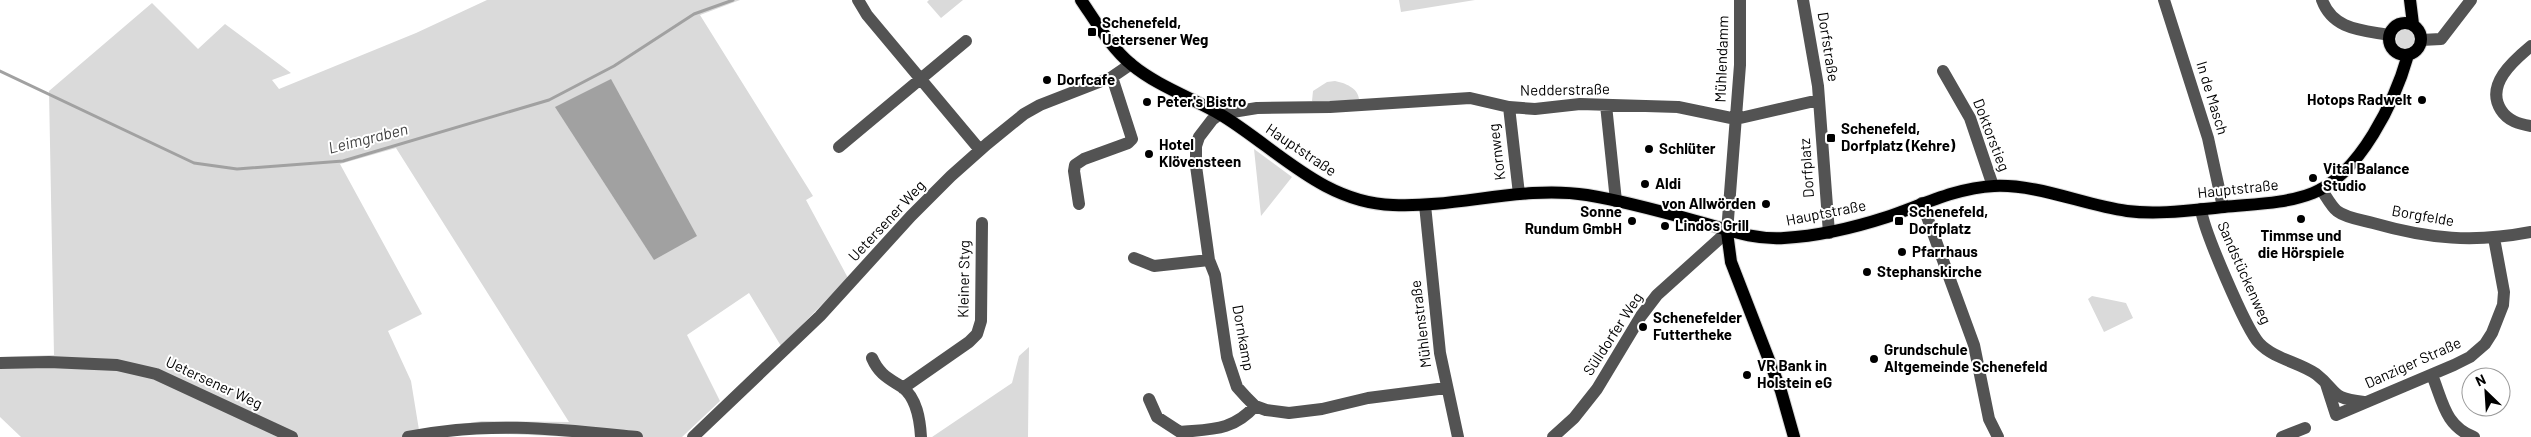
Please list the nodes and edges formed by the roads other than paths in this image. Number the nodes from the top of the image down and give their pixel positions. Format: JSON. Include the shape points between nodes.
{"nodes":[{"id":1,"x":858,"y":0,"type":"edge"},
{"id":2,"x":1081,"y":0,"type":"edge"},
{"id":3,"x":1740,"y":0,"type":"edge"},
{"id":4,"x":1804,"y":0,"type":"edge"},
{"id":5,"x":2164,"y":0,"type":"edge"},
{"id":6,"x":2322,"y":0,"type":"edge"},
{"id":7,"x":2403,"y":0,"type":"edge"},
{"id":8,"x":2410,"y":0,"type":"edge"},
{"id":9,"x":2472,"y":0,"type":"edge"},
{"id":10,"x":2406,"y":24,"type":"junction"},
{"id":11,"x":2389,"y":35,"type":"junction"},
{"id":12,"x":2421,"y":40,"type":"junction"},
{"id":13,"x":966,"y":41,"type":"dead end"},
{"id":14,"x":2531,"y":46,"type":"edge"},
{"id":15,"x":2402,"y":54,"type":"junction"},
{"id":16,"x":1131,"y":64,"type":"junction"},
{"id":17,"x":1943,"y":71,"type":"dead end"},
{"id":18,"x":1112,"y":77,"type":"junction"},
{"id":19,"x":921,"y":79,"type":"junction"},
{"id":20,"x":1819,"y":100,"type":"junction"},
{"id":21,"x":1606,"y":105,"type":"junction"},
{"id":22,"x":1508,"y":107,"type":"junction"},
{"id":23,"x":1220,"y":114,"type":"junction"},
{"id":24,"x":1736,"y":119,"type":"junction"},
{"id":25,"x":2531,"y":126,"type":"edge"},
{"id":26,"x":839,"y":147,"type":"dead end"},
{"id":27,"x":980,"y":150,"type":"junction"},
{"id":28,"x":1993,"y":186,"type":"junction"},
{"id":29,"x":2321,"y":189,"type":"junction"},
{"id":30,"x":1518,"y":194,"type":"junction"},
{"id":31,"x":1616,"y":201,"type":"junction"},
{"id":32,"x":1079,"y":204,"type":"dead end"},
{"id":33,"x":1922,"y":204,"type":"junction"},
{"id":34,"x":1424,"y":206,"type":"junction"},
{"id":35,"x":2223,"y":207,"type":"junction"},
{"id":36,"x":2201,"y":210,"type":"junction"},
{"id":37,"x":982,"y":223,"type":"dead end"},
{"id":38,"x":1727,"y":232,"type":"junction"},
{"id":39,"x":2531,"y":232,"type":"edge"},
{"id":40,"x":1829,"y":233,"type":"junction"},
{"id":41,"x":2494,"y":238,"type":"junction"},
{"id":42,"x":1134,"y":258,"type":"dead end"},
{"id":43,"x":1208,"y":260,"type":"junction"},
{"id":44,"x":872,"y":358,"type":"dead end"},
{"id":45,"x":0,"y":364,"type":"edge"},
{"id":46,"x":2432,"y":375,"type":"junction"},
{"id":47,"x":2326,"y":384,"type":"junction"},
{"id":48,"x":903,"y":388,"type":"junction"},
{"id":49,"x":1446,"y":388,"type":"junction"},
{"id":50,"x":1149,"y":399,"type":"dead end"},
{"id":51,"x":2366,"y":402,"type":"junction"},
{"id":52,"x":1255,"y":406,"type":"junction"},
{"id":53,"x":2304,"y":428,"type":"dead end"},
{"id":54,"x":292,"y":437,"type":"edge"},
{"id":55,"x":408,"y":437,"type":"edge"},
{"id":56,"x":637,"y":437,"type":"edge"},
{"id":57,"x":693,"y":437,"type":"edge"},
{"id":58,"x":921,"y":437,"type":"edge"},
{"id":59,"x":1458,"y":437,"type":"edge"},
{"id":60,"x":1552,"y":437,"type":"edge"},
{"id":61,"x":1794,"y":437,"type":"edge"},
{"id":62,"x":1998,"y":437,"type":"edge"},
{"id":63,"x":2282,"y":437,"type":"edge"},
{"id":64,"x":2474,"y":437,"type":"edge"}],
"edges":[{"from":1,"to":19,"type":"street"},
{"from":2,"to":16,"type":"main road","name":"Hauptstraße"},
{"from":3,"to":24,"type":"street","name":"Mühlendamm"},
{"from":4,"to":20,"type":"street","name":"Dorfstraße"},
{"from":5,"to":35,"type":"street","name":"In de Masch","via":[[2208,138]]},
{"from":6,"to":11,"type":"street","via":[[2332,17],[2340,23],[2358,30]]},
{"from":7,"to":10,"type":"main road"},
{"from":8,"to":10,"type":"main road"},
{"from":9,"to":12,"type":"street","via":[[2441,38]]},
{"from":10,"to":11,"type":"main road","via":[[2393,27]]},
{"from":10,"to":12,"type":"main road","via":[[2419,30]]},
{"from":11,"to":15,"type":"main road","via":[[2390,45]]},
{"from":12,"to":15,"type":"main road","name":"Hauptstraße","via":[[2417,50]]},
{"from":13,"to":19,"type":"street"},
{"from":14,"to":25,"type":"street","via":[[2511,64],[2495,92],[2504,115],[2518,124]]},
{"from":15,"to":29,"type":"main road","name":"Hauptstraße","via":[[2402,78],[2366,144],[2348,167]]},
{"from":16,"to":18,"type":"street","name":"Uetersener Weg"},
{"from":16,"to":23,"type":"main road","name":"Hauptstraße"},
{"from":17,"to":28,"type":"street","name":"Doktorstieg","via":[[1970,118]]},
{"from":18,"to":27,"type":"street","name":"Uetersener Weg","via":[[1040,105]]},
{"from":18,"to":32,"type":"street","via":[[1132,139],[1075,165]]},
{"from":19,"to":26,"type":"street"},
{"from":19,"to":27,"type":"street"},
{"from":20,"to":24,"type":"street","name":"Nedderstraße"},
{"from":20,"to":40,"type":"street","name":"Dorfplatz"},
{"from":21,"to":22,"type":"street","name":"Nedderstraße","via":[[1534,109]]},
{"from":21,"to":24,"type":"street","name":"Nedderstraße","via":[[1678,107]]},
{"from":21,"to":31,"type":"street"},
{"from":22,"to":23,"type":"street","name":"Nedderstraße","via":[[1470,98],[1257,108]]},
{"from":22,"to":30,"type":"street","name":"Kornweg"},
{"from":23,"to":34,"type":"main road","name":"Hauptstraße","via":[[1321,185],[1341,195],[1366,203]]},
{"from":23,"to":43,"type":"street","name":"Dornkamp","via":[[1205,128],[1196,146]]},
{"from":24,"to":38,"type":"street","name":"Mühlendamm"},
{"from":27,"to":57,"type":"street","name":"Uetersener Weg","via":[[911,216],[820,316]]},
{"from":28,"to":33,"type":"main road","name":"Hauptstraße","via":[[1956,192]]},
{"from":28,"to":36,"type":"main road","name":"Hauptstraße","via":[[2026,188],[2128,211]]},
{"from":29,"to":35,"type":"main road","name":"Hauptstraße","via":[[2277,202]]},
{"from":29,"to":41,"type":"street","name":"Borgfelde","via":[[2336,210],[2345,215],[2422,235]]},
{"from":30,"to":31,"type":"main road","name":"Hauptstraße","via":[[1563,193]]},
{"from":30,"to":34,"type":"main road","name":"Hauptstraße"},
{"from":31,"to":38,"type":"main road","name":"Hauptstraße","via":[[1688,218]]},
{"from":33,"to":40,"type":"main road","name":"Hauptstraße"},
{"from":33,"to":62,"type":"street","via":[[1974,345],[1990,419]]},
{"from":34,"to":49,"type":"street","name":"Mühlenstraße"},
{"from":35,"to":36,"type":"main road","name":"Hauptstraße"},
{"from":36,"to":47,"type":"street","name":"Sandstückenweg","via":[[2216,255],[2251,332],[2271,352],[2316,375]]},
{"from":37,"to":48,"type":"street","name":"Kleiner Styg","via":[[977,334]]},
{"from":38,"to":40,"type":"main road","name":"Hauptstraße","via":[[1780,238]]},
{"from":38,"to":60,"type":"street","name":"Sülldorfer Weg","via":[[1657,295],[1597,389],[1574,418]]},
{"from":38,"to":61,"type":"main road","via":[[1731,262],[1781,391]]},
{"from":39,"to":41,"type":"street","name":"Borgfelde"},
{"from":41,"to":46,"type":"street","name":"Danziger Straße","via":[[2504,292],[2495,326],[2485,344],[2476,352]]},
{"from":42,"to":43,"type":"street","via":[[1154,266]]},
{"from":43,"to":52,"type":"street","name":"Dornkamp","via":[[1215,275],[1232,374],[1237,387]]},
{"from":44,"to":48,"type":"street","via":[[883,376]]},
{"from":45,"to":54,"type":"street","name":"Uetersener Weg","via":[[116,365],[156,374]]},
{"from":46,"to":51,"type":"street","name":"Danziger Straße"},
{"from":46,"to":64,"type":"street","via":[[2451,422]]},
{"from":47,"to":51,"type":"street","name":"Sandstückenweg","via":[[2342,399]]},
{"from":47,"to":51,"type":"street","name":"Danziger Straße","via":[[2336,415]]},
{"from":48,"to":58,"type":"street","via":[[920,417]]},
{"from":49,"to":52,"type":"street","via":[[1368,398],[1303,412],[1277,413]]},
{"from":49,"to":59,"type":"street","name":"Mühlenstraße"},
{"from":50,"to":52,"type":"street","via":[[1157,417],[1180,432],[1227,426],[1238,422]]},
{"from":53,"to":63,"type":"street"},
{"from":55,"to":56,"type":"street","via":[[482,426]]}]}
